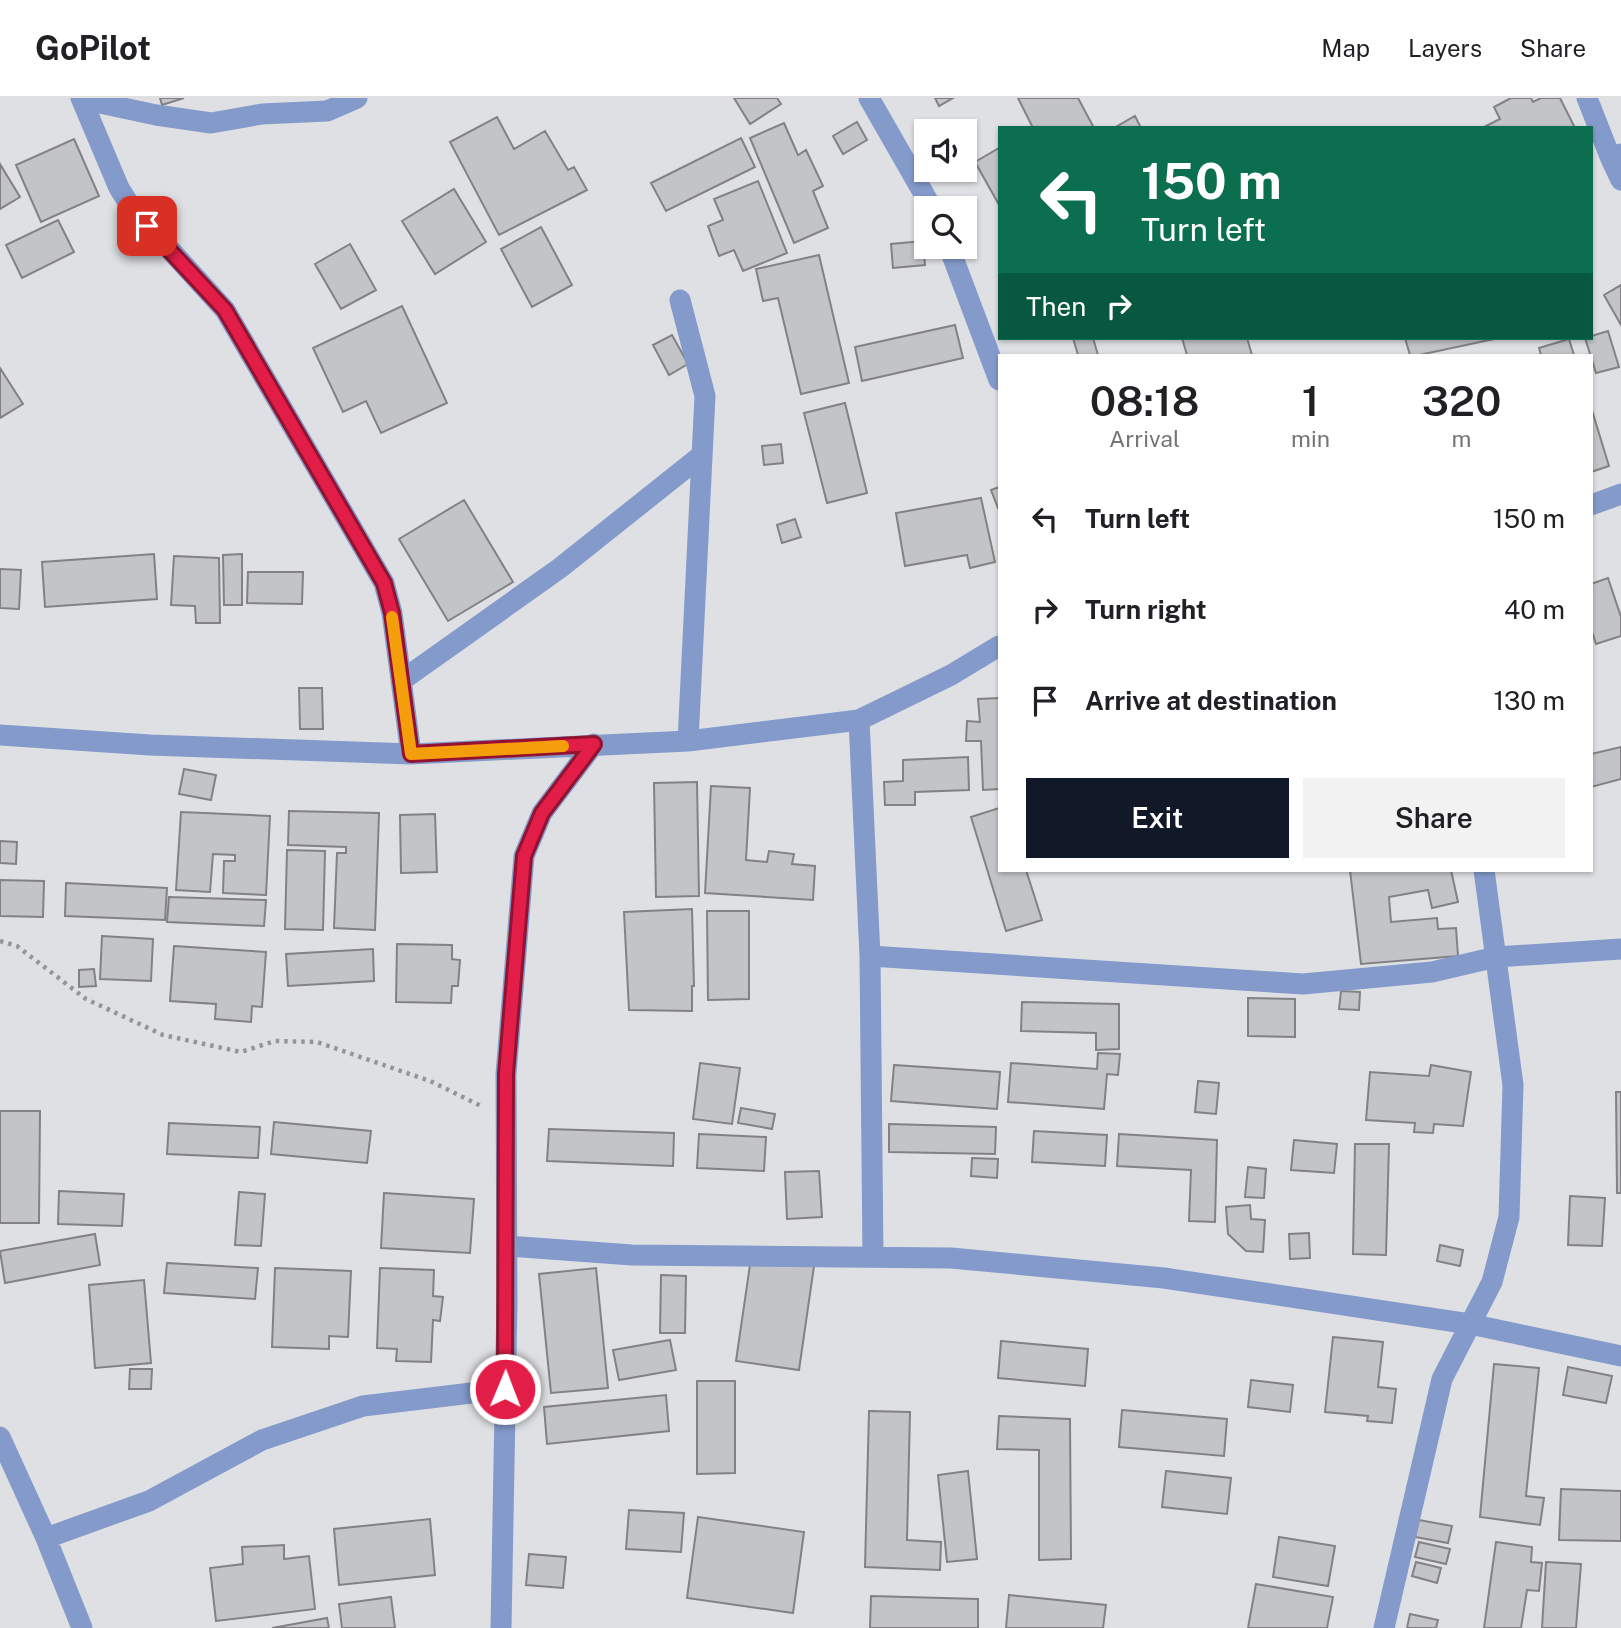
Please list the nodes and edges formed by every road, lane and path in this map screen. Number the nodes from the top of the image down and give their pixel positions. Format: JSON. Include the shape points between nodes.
{"nodes":[{"id":1,"x":80,"y":98,"type":"edge"},
{"id":2,"x":91,"y":98,"type":"edge"},
{"id":3,"x":358,"y":98,"type":"edge"},
{"id":4,"x":869,"y":98,"type":"edge"},
{"id":5,"x":1587,"y":98,"type":"edge"},
{"id":6,"x":1616,"y":156,"type":"edge"},
{"id":7,"x":1621,"y":180,"type":"edge"},
{"id":8,"x":925,"y":196,"type":"edge"},
{"id":9,"x":954,"y":259,"type":"edge"},
{"id":10,"x":680,"y":300,"type":"dead end"},
{"id":11,"x":998,"y":377,"type":"edge"},
{"id":12,"x":702,"y":455,"type":"junction"},
{"id":13,"x":1621,"y":494,"type":"edge"},
{"id":14,"x":1593,"y":504,"type":"edge"},
{"id":15,"x":998,"y":647,"type":"edge"},
{"id":16,"x":401,"y":681,"type":"junction"},
{"id":17,"x":859,"y":720,"type":"junction"},
{"id":18,"x":0,"y":734,"type":"edge"},
{"id":19,"x":688,"y":741,"type":"junction"},
{"id":20,"x":594,"y":744,"type":"junction"},
{"id":21,"x":411,"y":754,"type":"junction"},
{"id":22,"x":1484,"y":872,"type":"edge"},
{"id":23,"x":0,"y":941,"type":"edge"},
{"id":24,"x":1621,"y":949,"type":"edge"},
{"id":25,"x":870,"y":956,"type":"junction"},
{"id":26,"x":1496,"y":957,"type":"junction"},
{"id":27,"x":506,"y":1118,"type":"junction"},
{"id":28,"x":507,"y":1246,"type":"junction"},
{"id":29,"x":873,"y":1257,"type":"junction"},
{"id":30,"x":1470,"y":1324,"type":"junction"},
{"id":31,"x":1621,"y":1356,"type":"edge"},
{"id":32,"x":505,"y":1389,"type":"junction"},
{"id":33,"x":0,"y":1437,"type":"edge"},
{"id":34,"x":46,"y":1538,"type":"junction"},
{"id":35,"x":82,"y":1628,"type":"edge"},
{"id":36,"x":501,"y":1628,"type":"edge"},
{"id":37,"x":1384,"y":1628,"type":"edge"}],
"edges":[{"from":1,"to":16,"type":"street","via":[[119,188],[225,310],[384,583]]},
{"from":2,"to":3,"type":"street","via":[[145,113],[211,123],[262,114],[327,111]]},
{"from":4,"to":8,"type":"street"},
{"from":5,"to":6,"type":"street"},
{"from":6,"to":7,"type":"street"},
{"from":9,"to":11,"type":"street"},
{"from":10,"to":12,"type":"street","via":[[705,396]]},
{"from":12,"to":16,"type":"street","via":[[560,568]]},
{"from":12,"to":19,"type":"street"},
{"from":13,"to":14,"type":"street"},
{"from":15,"to":17,"type":"street"},
{"from":16,"to":21,"type":"street"},
{"from":17,"to":19,"type":"street"},
{"from":17,"to":25,"type":"street"},
{"from":18,"to":21,"type":"street","via":[[150,745]]},
{"from":19,"to":20,"type":"street"},
{"from":20,"to":21,"type":"street"},
{"from":20,"to":27,"type":"street","via":[[542,813],[524,856]]},
{"from":22,"to":26,"type":"street"},
{"from":23,"to":27,"type":"path","via":[[17,946],[86,999],[163,1035],[241,1052],[275,1041],[317,1042],[430,1081]]},
{"from":24,"to":26,"type":"street"},
{"from":25,"to":26,"type":"street","via":[[1303,984],[1432,972]]},
{"from":25,"to":29,"type":"street"},
{"from":26,"to":30,"type":"street","via":[[1513,1084],[1509,1217],[1492,1282]]},
{"from":27,"to":28,"type":"street"},
{"from":28,"to":29,"type":"street","via":[[632,1255]]},
{"from":28,"to":32,"type":"street"},
{"from":29,"to":30,"type":"street","via":[[951,1258],[1164,1278]]},
{"from":30,"to":31,"type":"street"},
{"from":30,"to":37,"type":"street","via":[[1442,1379]]},
{"from":32,"to":34,"type":"street","via":[[363,1406],[262,1440],[149,1501]]},
{"from":32,"to":36,"type":"street"},
{"from":33,"to":34,"type":"street"},
{"from":34,"to":35,"type":"street"}]}
